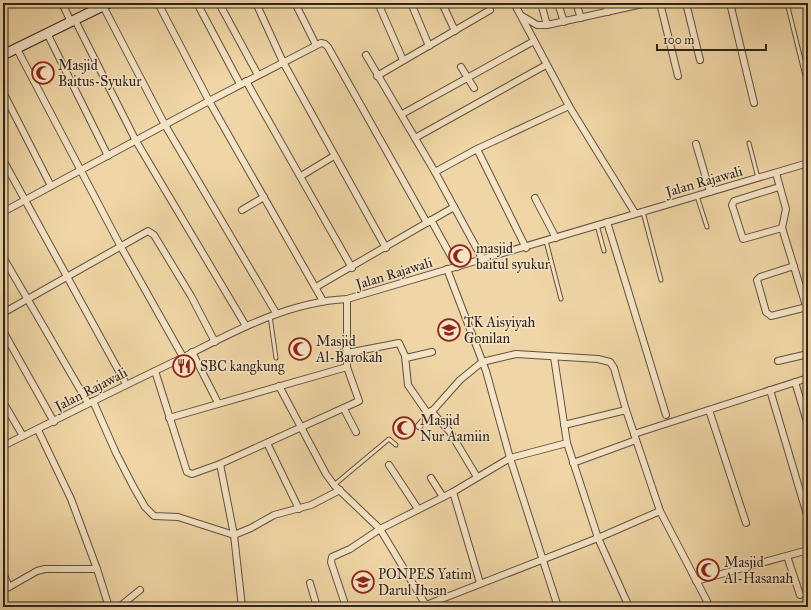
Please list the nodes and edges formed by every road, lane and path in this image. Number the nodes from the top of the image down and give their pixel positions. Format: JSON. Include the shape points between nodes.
{"nodes":[{"id":1,"x":62,"y":3,"type":"edge"},
{"id":2,"x":158,"y":3,"type":"edge"},
{"id":3,"x":197,"y":3,"type":"edge"},
{"id":4,"x":219,"y":3,"type":"edge"},
{"id":5,"x":256,"y":3,"type":"edge"},
{"id":6,"x":296,"y":3,"type":"edge"},
{"id":7,"x":378,"y":3,"type":"edge"},
{"id":8,"x":411,"y":3,"type":"edge"},
{"id":9,"x":442,"y":3,"type":"edge"},
{"id":10,"x":514,"y":3,"type":"edge"},
{"id":11,"x":541,"y":3,"type":"edge"},
{"id":12,"x":558,"y":3,"type":"edge"},
{"id":13,"x":576,"y":3,"type":"edge"},
{"id":14,"x":605,"y":3,"type":"edge"},
{"id":15,"x":644,"y":3,"type":"edge"},
{"id":16,"x":660,"y":3,"type":"edge"},
{"id":17,"x":686,"y":3,"type":"edge"},
{"id":18,"x":730,"y":3,"type":"edge"},
{"id":19,"x":787,"y":3,"type":"edge"},
{"id":20,"x":106,"y":4,"type":"edge"},
{"id":21,"x":490,"y":10,"type":"dead end"},
{"id":22,"x":608,"y":12,"type":"junction"},
{"id":23,"x":520,"y":16,"type":"junction"},
{"id":24,"x":581,"y":18,"type":"junction"},
{"id":25,"x":73,"y":21,"type":"junction"},
{"id":26,"x":564,"y":22,"type":"junction"},
{"id":27,"x":548,"y":25,"type":"junction"},
{"id":28,"x":541,"y":26,"type":"junction"},
{"id":29,"x":455,"y":31,"type":"junction"},
{"id":30,"x":47,"y":33,"type":"junction"},
{"id":31,"x":532,"y":39,"type":"junction"},
{"id":32,"x":316,"y":45,"type":"junction"},
{"id":33,"x":429,"y":46,"type":"junction"},
{"id":34,"x":16,"y":49,"type":"junction"},
{"id":35,"x":4,"y":54,"type":"edge"},
{"id":36,"x":366,"y":55,"type":"dead end"},
{"id":37,"x":403,"y":60,"type":"junction"},
{"id":38,"x":700,"y":60,"type":"dead end"},
{"id":39,"x":283,"y":62,"type":"junction"},
{"id":40,"x":546,"y":65,"type":"junction"},
{"id":41,"x":461,"y":67,"type":"dead end"},
{"id":42,"x":258,"y":75,"type":"junction"},
{"id":43,"x":377,"y":76,"type":"junction"},
{"id":44,"x":678,"y":76,"type":"dead end"},
{"id":45,"x":467,"y":78,"type":"junction"},
{"id":46,"x":246,"y":81,"type":"junction"},
{"id":47,"x":240,"y":84,"type":"junction"},
{"id":48,"x":474,"y":88,"type":"dead end"},
{"id":49,"x":808,"y":88,"type":"edge"},
{"id":50,"x":3,"y":92,"type":"edge"},
{"id":51,"x":209,"y":100,"type":"junction"},
{"id":52,"x":754,"y":103,"type":"dead end"},
{"id":53,"x":569,"y":106,"type":"junction"},
{"id":54,"x":404,"y":113,"type":"dead end"},
{"id":55,"x":165,"y":125,"type":"junction"},
{"id":56,"x":415,"y":138,"type":"junction"},
{"id":57,"x":136,"y":141,"type":"junction"},
{"id":58,"x":749,"y":143,"type":"dead end"},
{"id":59,"x":696,"y":144,"type":"dead end"},
{"id":60,"x":477,"y":149,"type":"junction"},
{"id":61,"x":108,"y":156,"type":"junction"},
{"id":62,"x":334,"y":156,"type":"junction"},
{"id":63,"x":3,"y":160,"type":"edge"},
{"id":64,"x":808,"y":163,"type":"edge"},
{"id":65,"x":82,"y":170,"type":"junction"},
{"id":66,"x":435,"y":172,"type":"junction"},
{"id":67,"x":776,"y":173,"type":"junction"},
{"id":68,"x":301,"y":176,"type":"junction"},
{"id":69,"x":758,"y":178,"type":"junction"},
{"id":70,"x":51,"y":186,"type":"junction"},
{"id":71,"x":779,"y":187,"type":"junction"},
{"id":72,"x":710,"y":192,"type":"junction"},
{"id":73,"x":697,"y":196,"type":"junction"},
{"id":74,"x":264,"y":197,"type":"junction"},
{"id":75,"x":535,"y":198,"type":"dead end"},
{"id":76,"x":25,"y":201,"type":"junction"},
{"id":77,"x":454,"y":207,"type":"junction"},
{"id":78,"x":242,"y":210,"type":"dead end"},
{"id":79,"x":3,"y":212,"type":"edge"},
{"id":80,"x":642,"y":212,"type":"junction"},
{"id":81,"x":636,"y":213,"type":"junction"},
{"id":82,"x":429,"y":222,"type":"junction"},
{"id":83,"x":607,"y":222,"type":"junction"},
{"id":84,"x":597,"y":225,"type":"junction"},
{"id":85,"x":707,"y":227,"type":"dead end"},
{"id":86,"x":782,"y":228,"type":"junction"},
{"id":87,"x":556,"y":238,"type":"junction"},
{"id":88,"x":546,"y":241,"type":"junction"},
{"id":89,"x":121,"y":247,"type":"junction"},
{"id":90,"x":386,"y":248,"type":"junction"},
{"id":91,"x":526,"y":248,"type":"junction"},
{"id":92,"x":604,"y":250,"type":"dead end"},
{"id":93,"x":3,"y":257,"type":"edge"},
{"id":94,"x":483,"y":260,"type":"junction"},
{"id":95,"x":794,"y":266,"type":"junction"},
{"id":96,"x":457,"y":267,"type":"junction"},
{"id":97,"x":352,"y":268,"type":"junction"},
{"id":98,"x":447,"y":270,"type":"junction"},
{"id":99,"x":67,"y":277,"type":"junction"},
{"id":100,"x":661,"y":280,"type":"dead end"},
{"id":101,"x":316,"y":288,"type":"junction"},
{"id":102,"x":27,"y":299,"type":"junction"},
{"id":103,"x":347,"y":299,"type":"junction"},
{"id":104,"x":561,"y":299,"type":"dead end"},
{"id":105,"x":323,"y":301,"type":"junction"},
{"id":106,"x":807,"y":309,"type":"edge"},
{"id":107,"x":3,"y":313,"type":"edge"},
{"id":108,"x":276,"y":313,"type":"junction"},
{"id":109,"x":270,"y":316,"type":"junction"},
{"id":110,"x":246,"y":326,"type":"junction"},
{"id":111,"x":3,"y":331,"type":"edge"},
{"id":112,"x":215,"y":342,"type":"junction"},
{"id":113,"x":192,"y":352,"type":"junction"},
{"id":114,"x":432,"y":352,"type":"dead end"},
{"id":115,"x":347,"y":353,"type":"junction"},
{"id":116,"x":808,"y":354,"type":"edge"},
{"id":117,"x":405,"y":356,"type":"junction"},
{"id":118,"x":183,"y":357,"type":"junction"},
{"id":119,"x":554,"y":357,"type":"junction"},
{"id":120,"x":276,"y":358,"type":"dead end"},
{"id":121,"x":778,"y":361,"type":"dead end"},
{"id":122,"x":482,"y":362,"type":"junction"},
{"id":123,"x":347,"y":367,"type":"junction"},
{"id":124,"x":155,"y":370,"type":"junction"},
{"id":125,"x":808,"y":378,"type":"edge"},
{"id":126,"x":795,"y":382,"type":"junction"},
{"id":127,"x":126,"y":384,"type":"junction"},
{"id":128,"x":279,"y":386,"type":"junction"},
{"id":129,"x":770,"y":390,"type":"junction"},
{"id":130,"x":3,"y":402,"type":"edge"},
{"id":131,"x":91,"y":402,"type":"junction"},
{"id":132,"x":218,"y":403,"type":"junction"},
{"id":133,"x":344,"y":409,"type":"junction"},
{"id":134,"x":626,"y":410,"type":"junction"},
{"id":135,"x":710,"y":410,"type":"junction"},
{"id":136,"x":430,"y":413,"type":"junction"},
{"id":137,"x":666,"y":415,"type":"dead end"},
{"id":138,"x":169,"y":418,"type":"junction"},
{"id":139,"x":54,"y":422,"type":"junction"},
{"id":140,"x":564,"y":425,"type":"junction"},
{"id":141,"x":808,"y":425,"type":"edge"},
{"id":142,"x":418,"y":426,"type":"dead end"},
{"id":143,"x":300,"y":427,"type":"junction"},
{"id":144,"x":38,"y":430,"type":"junction"},
{"id":145,"x":356,"y":432,"type":"dead end"},
{"id":146,"x":23,"y":436,"type":"junction"},
{"id":147,"x":635,"y":437,"type":"junction"},
{"id":148,"x":268,"y":443,"type":"junction"},
{"id":149,"x":567,"y":443,"type":"junction"},
{"id":150,"x":396,"y":445,"type":"dead end"},
{"id":151,"x":3,"y":446,"type":"edge"},
{"id":152,"x":510,"y":458,"type":"junction"},
{"id":153,"x":573,"y":463,"type":"junction"},
{"id":154,"x":220,"y":464,"type":"junction"},
{"id":155,"x":389,"y":465,"type":"dead end"},
{"id":156,"x":477,"y":477,"type":"junction"},
{"id":157,"x":431,"y":478,"type":"dead end"},
{"id":158,"x":334,"y":485,"type":"junction"},
{"id":159,"x":340,"y":490,"type":"junction"},
{"id":160,"x":453,"y":492,"type":"junction"},
{"id":161,"x":443,"y":497,"type":"junction"},
{"id":162,"x":418,"y":509,"type":"junction"},
{"id":163,"x":299,"y":510,"type":"junction"},
{"id":164,"x":660,"y":511,"type":"junction"},
{"id":165,"x":808,"y":518,"type":"edge"},
{"id":166,"x":746,"y":523,"type":"dead end"},
{"id":167,"x":380,"y":529,"type":"junction"},
{"id":168,"x":234,"y":535,"type":"junction"},
{"id":169,"x":598,"y":538,"type":"junction"},
{"id":170,"x":807,"y":551,"type":"edge"},
{"id":171,"x":787,"y":556,"type":"junction"},
{"id":172,"x":808,"y":558,"type":"edge"},
{"id":173,"x":542,"y":559,"type":"junction"},
{"id":174,"x":96,"y":569,"type":"junction"},
{"id":175,"x":3,"y":573,"type":"edge"},
{"id":176,"x":696,"y":581,"type":"junction"},
{"id":177,"x":310,"y":583,"type":"dead end"},
{"id":178,"x":480,"y":583,"type":"junction"},
{"id":179,"x":6,"y":588,"type":"edge"},
{"id":180,"x":140,"y":590,"type":"dead end"},
{"id":181,"x":800,"y":595,"type":"dead end"},
{"id":182,"x":3,"y":600,"type":"edge"},
{"id":183,"x":109,"y":605,"type":"edge"},
{"id":184,"x":708,"y":605,"type":"edge"},
{"id":185,"x":425,"y":606,"type":"edge"},
{"id":186,"x":6,"y":607,"type":"edge"},
{"id":187,"x":98,"y":607,"type":"edge"},
{"id":188,"x":119,"y":607,"type":"edge"},
{"id":189,"x":242,"y":607,"type":"edge"},
{"id":190,"x":317,"y":607,"type":"edge"},
{"id":191,"x":346,"y":607,"type":"edge"},
{"id":192,"x":558,"y":607,"type":"edge"},
{"id":193,"x":629,"y":607,"type":"edge"}],
"edges":[{"from":1,"to":25,"type":"street"},
{"from":2,"to":51,"type":"street"},
{"from":3,"to":47,"type":"street"},
{"from":4,"to":42,"type":"street"},
{"from":5,"to":39,"type":"street"},
{"from":6,"to":32,"type":"street"},
{"from":7,"to":37,"type":"street"},
{"from":8,"to":33,"type":"street"},
{"from":9,"to":29,"type":"street"},
{"from":10,"to":23,"type":"street"},
{"from":11,"to":27,"type":"street"},
{"from":12,"to":26,"type":"street"},
{"from":13,"to":24,"type":"street"},
{"from":14,"to":22,"type":"street"},
{"from":15,"to":22,"type":"street"},
{"from":16,"to":44,"type":"street"},
{"from":17,"to":38,"type":"street"},
{"from":18,"to":52,"type":"street"},
{"from":19,"to":49,"type":"lane"},
{"from":20,"to":25,"type":"main road"},
{"from":20,"to":55,"type":"street"},
{"from":21,"to":29,"type":"street"},
{"from":22,"to":24,"type":"street"},
{"from":23,"to":28,"type":"street"},
{"from":23,"to":31,"type":"street"},
{"from":24,"to":26,"type":"street"},
{"from":25,"to":30,"type":"main road"},
{"from":25,"to":57,"type":"street"},
{"from":26,"to":27,"type":"street"},
{"from":27,"to":28,"type":"street"},
{"from":28,"to":31,"type":"street"},
{"from":29,"to":33,"type":"street"},
{"from":30,"to":34,"type":"main road"},
{"from":30,"to":61,"type":"street"},
{"from":31,"to":40,"type":"street"},
{"from":31,"to":45,"type":"street"},
{"from":32,"to":39,"type":"street"},
{"from":32,"to":82,"type":"street","via":[[325,44],[328,47]]},
{"from":33,"to":37,"type":"street"},
{"from":34,"to":35,"type":"main road"},
{"from":34,"to":65,"type":"street"},
{"from":36,"to":43,"type":"street"},
{"from":37,"to":43,"type":"street"},
{"from":39,"to":42,"type":"street"},
{"from":39,"to":62,"type":"street"},
{"from":40,"to":53,"type":"street"},
{"from":40,"to":56,"type":"street"},
{"from":41,"to":45,"type":"street"},
{"from":42,"to":46,"type":"street"},
{"from":43,"to":56,"type":"street"},
{"from":45,"to":48,"type":"street"},
{"from":45,"to":54,"type":"street"},
{"from":46,"to":47,"type":"street"},
{"from":46,"to":68,"type":"street"},
{"from":47,"to":51,"type":"street"},
{"from":50,"to":70,"type":"street"},
{"from":51,"to":55,"type":"street"},
{"from":51,"to":74,"type":"street"},
{"from":53,"to":60,"type":"street"},
{"from":53,"to":81,"type":"street"},
{"from":55,"to":57,"type":"street"},
{"from":55,"to":108,"type":"street"},
{"from":56,"to":66,"type":"street"},
{"from":57,"to":61,"type":"street"},
{"from":57,"to":110,"type":"street"},
{"from":58,"to":69,"type":"lane"},
{"from":59,"to":72,"type":"street"},
{"from":60,"to":66,"type":"street"},
{"from":60,"to":91,"type":"street"},
{"from":61,"to":65,"type":"street"},
{"from":62,"to":68,"type":"street"},
{"from":62,"to":90,"type":"street"},
{"from":63,"to":76,"type":"street"},
{"from":64,"to":67,"type":"street","name":"Jalan Rajawali"},
{"from":65,"to":70,"type":"street"},
{"from":65,"to":89,"type":"street"},
{"from":66,"to":77,"type":"street"},
{"from":67,"to":69,"type":"street","name":"Jalan Rajawali"},
{"from":67,"to":71,"type":"street"},
{"from":68,"to":97,"type":"street"},
{"from":69,"to":72,"type":"street","name":"Jalan Rajawali"},
{"from":70,"to":76,"type":"street"},
{"from":71,"to":86,"type":"street","via":[[787,212]]},
{"from":71,"to":86,"type":"street","via":[[734,201],[732,205],[743,239]]},
{"from":72,"to":73,"type":"street","name":"Jalan Rajawali"},
{"from":73,"to":80,"type":"street","name":"Jalan Rajawali"},
{"from":73,"to":85,"type":"lane"},
{"from":74,"to":78,"type":"street"},
{"from":74,"to":101,"type":"street"},
{"from":75,"to":87,"type":"street"},
{"from":76,"to":79,"type":"street"},
{"from":76,"to":99,"type":"street"},
{"from":77,"to":82,"type":"street"},
{"from":77,"to":94,"type":"street"},
{"from":80,"to":81,"type":"street","name":"Jalan Rajawali"},
{"from":80,"to":100,"type":"lane"},
{"from":81,"to":83,"type":"street","name":"Jalan Rajawali"},
{"from":82,"to":90,"type":"street"},
{"from":82,"to":96,"type":"street"},
{"from":83,"to":84,"type":"street","name":"Jalan Rajawali"},
{"from":83,"to":137,"type":"street"},
{"from":84,"to":87,"type":"street","name":"Jalan Rajawali"},
{"from":84,"to":92,"type":"lane"},
{"from":86,"to":95,"type":"street"},
{"from":87,"to":88,"type":"street","name":"Jalan Rajawali"},
{"from":88,"to":91,"type":"street","name":"Jalan Rajawali"},
{"from":88,"to":104,"type":"lane"},
{"from":89,"to":99,"type":"street"},
{"from":89,"to":112,"type":"street","via":[[144,233],[154,235]]},
{"from":89,"to":118,"type":"street"},
{"from":90,"to":97,"type":"street"},
{"from":91,"to":94,"type":"street","name":"Jalan Rajawali"},
{"from":93,"to":102,"type":"street"},
{"from":94,"to":96,"type":"street","name":"Jalan Rajawali"},
{"from":95,"to":106,"type":"street"},
{"from":95,"to":106,"type":"street","via":[[757,280],[766,312],[771,316]]},
{"from":96,"to":98,"type":"street","name":"Jalan Rajawali"},
{"from":97,"to":101,"type":"street"},
{"from":98,"to":103,"type":"street","name":"Jalan Rajawali"},
{"from":98,"to":122,"type":"street"},
{"from":99,"to":102,"type":"street"},
{"from":99,"to":127,"type":"street"},
{"from":101,"to":105,"type":"street"},
{"from":102,"to":107,"type":"street"},
{"from":102,"to":131,"type":"street"},
{"from":103,"to":105,"type":"street","name":"Jalan Rajawali"},
{"from":103,"to":115,"type":"street"},
{"from":105,"to":108,"type":"street","name":"Jalan Rajawali"},
{"from":108,"to":109,"type":"street","name":"Jalan Rajawali"},
{"from":109,"to":110,"type":"street","name":"Jalan Rajawali"},
{"from":109,"to":120,"type":"lane"},
{"from":110,"to":112,"type":"street","name":"Jalan Rajawali"},
{"from":111,"to":139,"type":"street"},
{"from":112,"to":113,"type":"street","name":"Jalan Rajawali"},
{"from":113,"to":118,"type":"street","name":"Jalan Rajawali"},
{"from":113,"to":132,"type":"street"},
{"from":114,"to":117,"type":"street","via":[[408,358]]},
{"from":115,"to":117,"type":"street","via":[[399,343]]},
{"from":115,"to":123,"type":"street"},
{"from":116,"to":121,"type":"street"},
{"from":117,"to":136,"type":"street","via":[[408,385]]},
{"from":118,"to":124,"type":"street","name":"Jalan Rajawali"},
{"from":119,"to":122,"type":"street","via":[[516,354]]},
{"from":119,"to":134,"type":"street","via":[[610,362]]},
{"from":119,"to":140,"type":"street"},
{"from":122,"to":136,"type":"street","via":[[460,380]]},
{"from":122,"to":152,"type":"street"},
{"from":123,"to":128,"type":"street"},
{"from":123,"to":133,"type":"street","via":[[360,399],[357,404]]},
{"from":124,"to":127,"type":"street","name":"Jalan Rajawali"},
{"from":124,"to":138,"type":"street"},
{"from":125,"to":126,"type":"street"},
{"from":126,"to":129,"type":"street"},
{"from":126,"to":141,"type":"street"},
{"from":127,"to":131,"type":"street","name":"Jalan Rajawali"},
{"from":128,"to":132,"type":"street"},
{"from":128,"to":143,"type":"street"},
{"from":129,"to":135,"type":"street"},
{"from":129,"to":165,"type":"street"},
{"from":130,"to":146,"type":"street"},
{"from":131,"to":139,"type":"street","name":"Jalan Rajawali"},
{"from":131,"to":168,"type":"street","via":[[149,513],[160,517],[178,517]]},
{"from":132,"to":138,"type":"street"},
{"from":133,"to":143,"type":"street"},
{"from":133,"to":145,"type":"street"},
{"from":134,"to":140,"type":"street"},
{"from":134,"to":147,"type":"street"},
{"from":135,"to":147,"type":"street"},
{"from":135,"to":166,"type":"street"},
{"from":136,"to":142,"type":"street"},
{"from":136,"to":156,"type":"street","via":[[450,432]]},
{"from":138,"to":154,"type":"street","via":[[188,474]]},
{"from":139,"to":144,"type":"street","name":"Jalan Rajawali"},
{"from":140,"to":149,"type":"street"},
{"from":143,"to":148,"type":"street"},
{"from":143,"to":158,"type":"street","via":[[316,459]]},
{"from":144,"to":146,"type":"street","name":"Jalan Rajawali"},
{"from":144,"to":174,"type":"street","via":[[71,499]]},
{"from":146,"to":151,"type":"street","name":"Jalan Rajawali"},
{"from":147,"to":153,"type":"street"},
{"from":147,"to":164,"type":"street"},
{"from":148,"to":154,"type":"street"},
{"from":148,"to":163,"type":"street"},
{"from":149,"to":152,"type":"street"},
{"from":149,"to":153,"type":"street"},
{"from":150,"to":158,"type":"lane","via":[[389,439]]},
{"from":152,"to":156,"type":"street"},
{"from":152,"to":173,"type":"street"},
{"from":153,"to":169,"type":"street"},
{"from":154,"to":168,"type":"street"},
{"from":155,"to":162,"type":"street"},
{"from":156,"to":160,"type":"street"},
{"from":157,"to":161,"type":"street"},
{"from":158,"to":159,"type":"street"},
{"from":159,"to":163,"type":"street"},
{"from":159,"to":167,"type":"street"},
{"from":160,"to":161,"type":"street"},
{"from":160,"to":178,"type":"street"},
{"from":161,"to":162,"type":"street"},
{"from":162,"to":167,"type":"street"},
{"from":163,"to":168,"type":"street","via":[[274,515]]},
{"from":164,"to":169,"type":"street"},
{"from":164,"to":176,"type":"street"},
{"from":167,"to":185,"type":"street"},
{"from":167,"to":191,"type":"street","via":[[331,559]]},
{"from":168,"to":189,"type":"street"},
{"from":169,"to":173,"type":"street"},
{"from":169,"to":193,"type":"street"},
{"from":170,"to":171,"type":"street"},
{"from":170,"to":172,"type":"street"},
{"from":171,"to":176,"type":"street"},
{"from":171,"to":181,"type":"street"},
{"from":173,"to":178,"type":"street"},
{"from":173,"to":192,"type":"street"},
{"from":174,"to":179,"type":"street","via":[[44,569]]},
{"from":174,"to":183,"type":"street"},
{"from":175,"to":179,"type":"street"},
{"from":176,"to":184,"type":"street"},
{"from":177,"to":190,"type":"street"},
{"from":178,"to":185,"type":"street"},
{"from":180,"to":188,"type":"street"},
{"from":182,"to":186,"type":"street"},
{"from":183,"to":187,"type":"street"}]}
